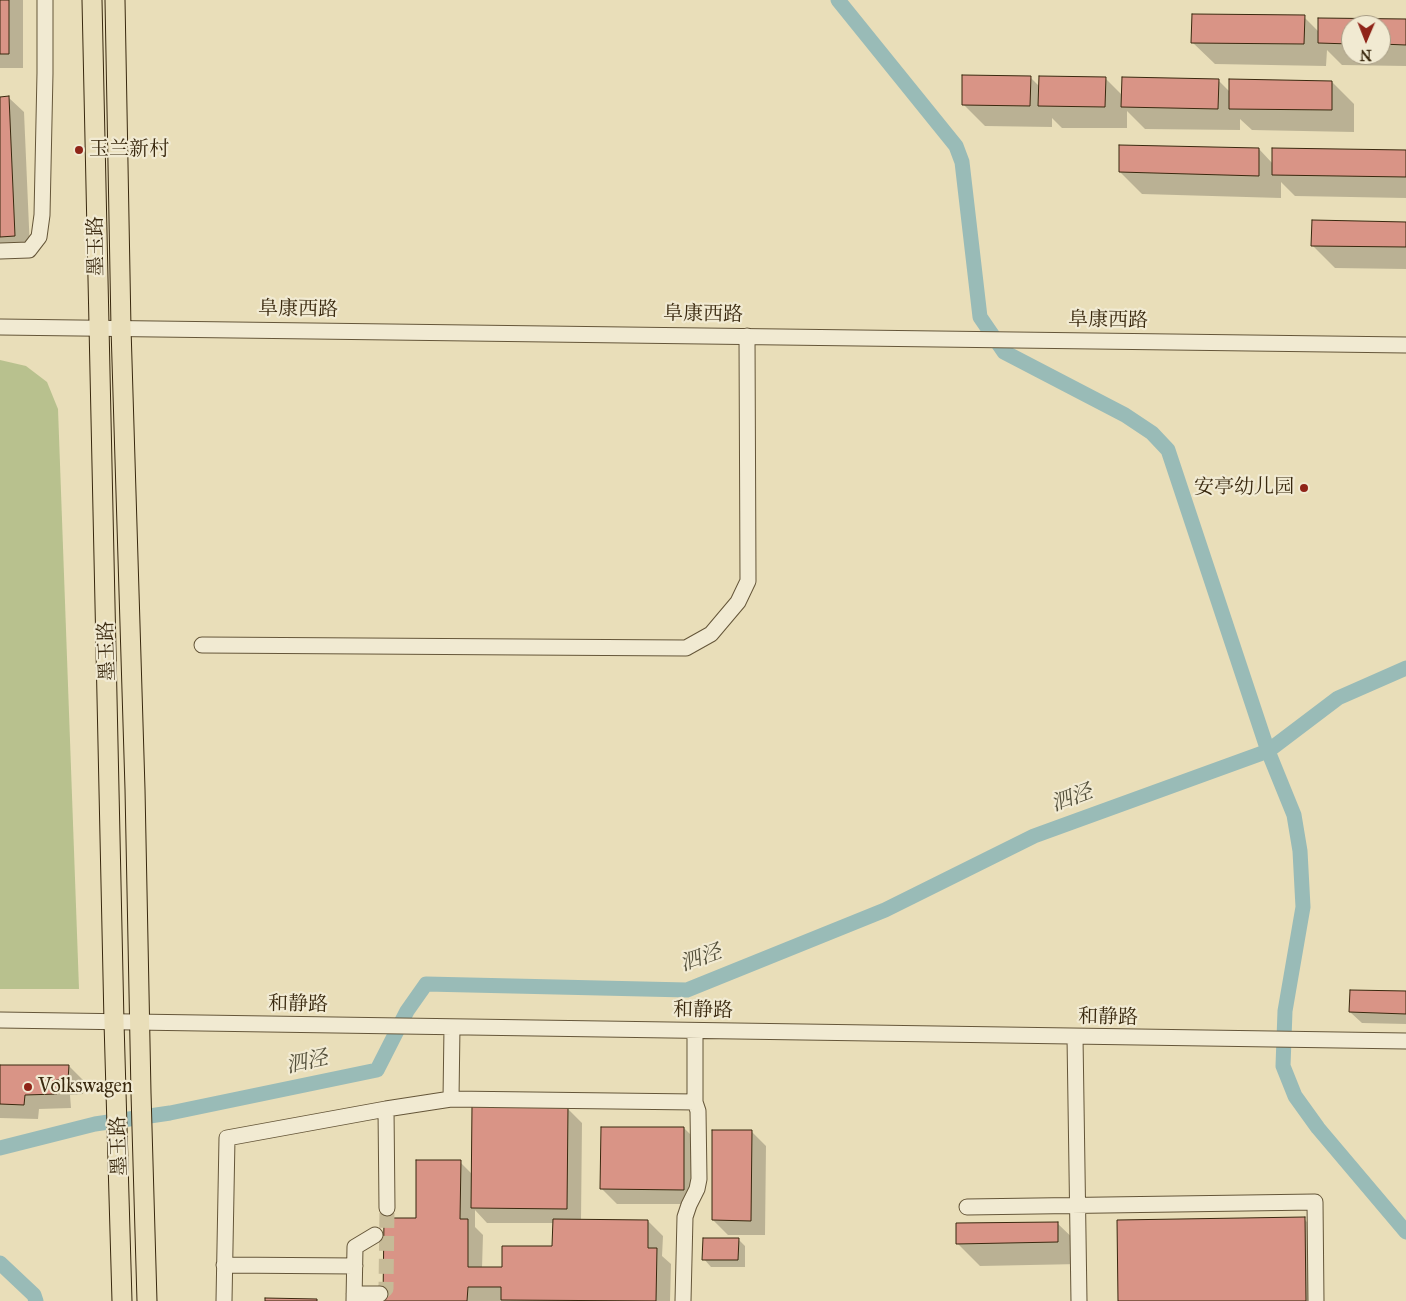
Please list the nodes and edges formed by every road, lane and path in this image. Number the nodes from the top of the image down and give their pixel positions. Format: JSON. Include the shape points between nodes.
{"nodes":[{"id":1,"x":45,"y":0,"type":"edge"},
{"id":2,"x":92,"y":0,"type":"edge"},
{"id":3,"x":115,"y":0,"type":"edge"},
{"id":4,"x":0,"y":251,"type":"edge"},
{"id":5,"x":0,"y":327,"type":"edge"},
{"id":6,"x":98,"y":327,"type":"junction"},
{"id":7,"x":121,"y":328,"type":"junction"},
{"id":8,"x":747,"y":336,"type":"junction"},
{"id":9,"x":1406,"y":345,"type":"edge"},
{"id":10,"x":202,"y":645,"type":"dead end"},
{"id":11,"x":0,"y":1020,"type":"edge"},
{"id":12,"x":114,"y":1022,"type":"junction"},
{"id":13,"x":140,"y":1022,"type":"junction"},
{"id":14,"x":452,"y":1027,"type":"junction"},
{"id":15,"x":696,"y":1031,"type":"junction"},
{"id":16,"x":1075,"y":1037,"type":"junction"},
{"id":17,"x":1406,"y":1041,"type":"edge"},
{"id":18,"x":451,"y":1099,"type":"junction"},
{"id":19,"x":695,"y":1102,"type":"junction"},
{"id":20,"x":386,"y":1109,"type":"junction"},
{"id":21,"x":1078,"y":1205,"type":"junction"},
{"id":22,"x":967,"y":1207,"type":"dead end"},
{"id":23,"x":387,"y":1208,"type":"tunnel mouth"},
{"id":24,"x":375,"y":1235,"type":"dead end"},
{"id":25,"x":224,"y":1265,"type":"junction"},
{"id":26,"x":355,"y":1266,"type":"junction"},
{"id":27,"x":380,"y":1294,"type":"dead end"},
{"id":28,"x":354,"y":1297,"type":"edge"},
{"id":29,"x":122,"y":1301,"type":"edge"},
{"id":30,"x":147,"y":1301,"type":"edge"},
{"id":31,"x":224,"y":1301,"type":"edge"},
{"id":32,"x":683,"y":1301,"type":"edge"},
{"id":33,"x":1079,"y":1301,"type":"edge"},
{"id":34,"x":1316,"y":1301,"type":"edge"}],
"edges":[{"from":1,"to":4,"type":"street","via":[[39,237],[28,250]]},
{"from":2,"to":6,"type":"main road","name":"墨玉路"},
{"from":3,"to":7,"type":"main road","name":"墨玉路"},
{"from":5,"to":6,"type":"street","name":"阜康西路"},
{"from":6,"to":7,"type":"street","name":"阜康西路"},
{"from":6,"to":12,"type":"main road","name":"墨玉路"},
{"from":7,"to":8,"type":"street","name":"阜康西路"},
{"from":7,"to":13,"type":"main road","name":"墨玉路"},
{"from":8,"to":9,"type":"street","name":"阜康西路"},
{"from":8,"to":10,"type":"street","via":[[748,581],[738,602],[711,634],[686,648]]},
{"from":11,"to":12,"type":"street","name":"和静路"},
{"from":12,"to":13,"type":"street","name":"和静路"},
{"from":12,"to":29,"type":"main road","name":"墨玉路"},
{"from":13,"to":14,"type":"street","name":"和静路"},
{"from":13,"to":30,"type":"main road","name":"墨玉路"},
{"from":14,"to":15,"type":"street","name":"和静路"},
{"from":14,"to":18,"type":"street"},
{"from":15,"to":16,"type":"street","name":"和静路"},
{"from":15,"to":19,"type":"street"},
{"from":16,"to":17,"type":"street","name":"和静路"},
{"from":16,"to":21,"type":"street"},
{"from":18,"to":19,"type":"street"},
{"from":18,"to":20,"type":"street"},
{"from":19,"to":32,"type":"street","via":[[698,1111],[699,1178],[685,1217]]},
{"from":20,"to":23,"type":"street"},
{"from":20,"to":25,"type":"street","via":[[227,1138]]},
{"from":21,"to":22,"type":"street"},
{"from":21,"to":33,"type":"street"},
{"from":21,"to":34,"type":"street","via":[[1314,1202]]},
{"from":24,"to":26,"type":"street","via":[[355,1247]]},
{"from":25,"to":26,"type":"street"},
{"from":25,"to":31,"type":"street"},
{"from":26,"to":28,"type":"street"},
{"from":27,"to":28,"type":"street"}]}
